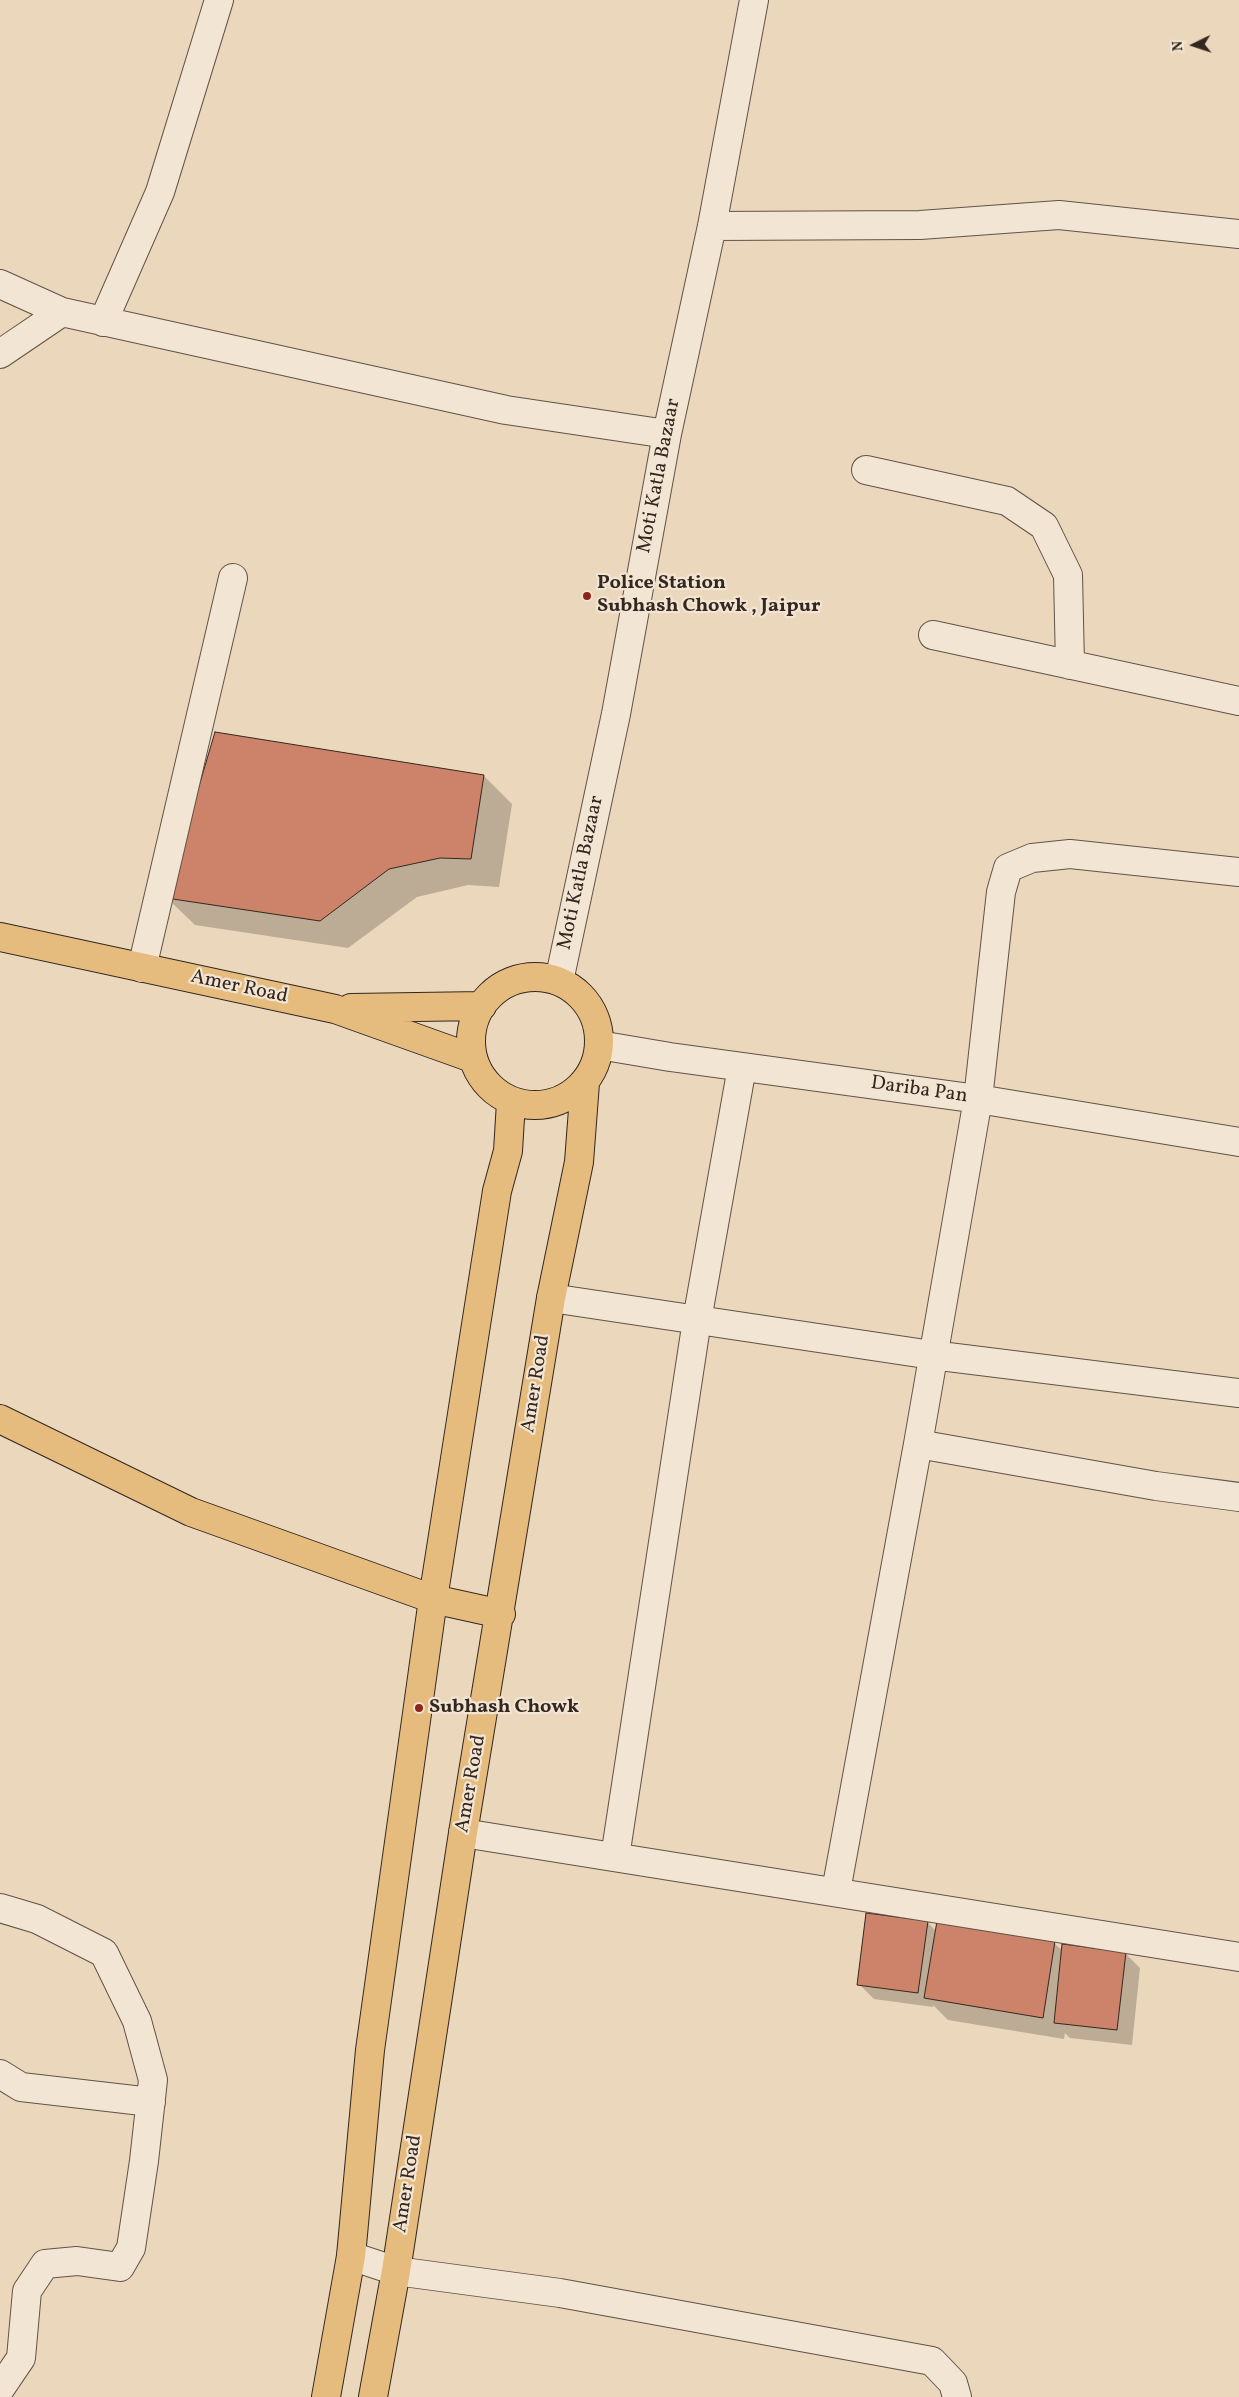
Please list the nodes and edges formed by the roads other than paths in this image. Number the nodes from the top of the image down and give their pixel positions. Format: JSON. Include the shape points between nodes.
{"nodes":[{"id":1,"x":219,"y":0,"type":"edge"},
{"id":2,"x":754,"y":0,"type":"edge"},
{"id":3,"x":712,"y":226,"type":"junction"},
{"id":4,"x":1239,"y":234,"type":"edge"},
{"id":5,"x":0,"y":284,"type":"edge"},
{"id":6,"x":62,"y":312,"type":"junction"},
{"id":7,"x":102,"y":322,"type":"junction"},
{"id":8,"x":0,"y":354,"type":"edge"},
{"id":9,"x":667,"y":434,"type":"junction"},
{"id":10,"x":866,"y":470,"type":"dead end"},
{"id":11,"x":233,"y":578,"type":"dead end"},
{"id":12,"x":933,"y":635,"type":"dead end"},
{"id":13,"x":1070,"y":665,"type":"junction"},
{"id":14,"x":1239,"y":701,"type":"edge"},
{"id":15,"x":1239,"y":872,"type":"edge"},
{"id":16,"x":0,"y":937,"type":"edge"},
{"id":17,"x":142,"y":968,"type":"junction"},
{"id":18,"x":559,"y":980,"type":"junction"},
{"id":19,"x":482,"y":1006,"type":"junction"},
{"id":20,"x":335,"y":1009,"type":"junction"},
{"id":21,"x":599,"y":1045,"type":"junction"},
{"id":22,"x":472,"y":1058,"type":"junction"},
{"id":23,"x":742,"y":1067,"type":"junction"},
{"id":24,"x":585,"y":1083,"type":"junction"},
{"id":25,"x":978,"y":1099,"type":"junction"},
{"id":26,"x":511,"y":1102,"type":"junction"},
{"id":27,"x":1239,"y":1142,"type":"edge"},
{"id":28,"x":551,"y":1298,"type":"junction"},
{"id":29,"x":697,"y":1320,"type":"junction"},
{"id":30,"x":932,"y":1356,"type":"junction"},
{"id":31,"x":1239,"y":1393,"type":"edge"},
{"id":32,"x":0,"y":1419,"type":"edge"},
{"id":33,"x":918,"y":1444,"type":"junction"},
{"id":34,"x":1239,"y":1497,"type":"edge"},
{"id":35,"x":433,"y":1599,"type":"junction"},
{"id":36,"x":501,"y":1614,"type":"junction"},
{"id":37,"x":463,"y":1833,"type":"junction"},
{"id":38,"x":615,"y":1857,"type":"junction"},
{"id":39,"x":836,"y":1891,"type":"junction"},
{"id":40,"x":0,"y":1908,"type":"edge"},
{"id":41,"x":1239,"y":1957,"type":"edge"},
{"id":42,"x":0,"y":2074,"type":"edge"},
{"id":43,"x":151,"y":2102,"type":"junction"},
{"id":44,"x":351,"y":2256,"type":"junction"},
{"id":45,"x":396,"y":2271,"type":"junction"},
{"id":46,"x":0,"y":2389,"type":"edge"},
{"id":47,"x":326,"y":2397,"type":"edge"},
{"id":48,"x":373,"y":2397,"type":"edge"},
{"id":49,"x":957,"y":2397,"type":"edge"}],
"edges":[{"from":1,"to":7,"type":"street","via":[[160,192]]},
{"from":2,"to":3,"type":"street","name":"Moti Katla Bazaar"},
{"from":3,"to":4,"type":"street","via":[[920,225],[1059,215]]},
{"from":3,"to":9,"type":"street","name":"Moti Katla Bazaar"},
{"from":5,"to":6,"type":"street"},
{"from":6,"to":7,"type":"street"},
{"from":6,"to":8,"type":"street"},
{"from":7,"to":9,"type":"street","via":[[506,410]]},
{"from":9,"to":18,"type":"street","name":"Moti Katla Bazaar","via":[[616,714]]},
{"from":10,"to":13,"type":"street","via":[[1007,501],[1044,526],[1068,575]]},
{"from":11,"to":17,"type":"street"},
{"from":12,"to":13,"type":"street"},
{"from":13,"to":14,"type":"street"},
{"from":15,"to":25,"type":"street","via":[[1070,854],[1032,858],[1008,868],[1001,892]]},
{"from":16,"to":17,"type":"main road","name":"Amer Road"},
{"from":17,"to":20,"type":"main road","name":"Amer Road"},
{"from":18,"to":19,"type":"main road","via":[[518,978],[500,986]]},
{"from":18,"to":21,"type":"main road","via":[[576,991],[589,1006],[597,1025]]},
{"from":19,"to":20,"type":"main road"},
{"from":19,"to":22,"type":"main road","via":[[474,1018],[470,1038]]},
{"from":20,"to":22,"type":"main road","name":"Amer Road"},
{"from":21,"to":23,"type":"street","name":"Dariba Pan"},
{"from":21,"to":24,"type":"main road","via":[[595,1065]]},
{"from":22,"to":26,"type":"main road","via":[[480,1076],[494,1092]]},
{"from":23,"to":25,"type":"street","name":"Dariba Pan"},
{"from":23,"to":29,"type":"street"},
{"from":24,"to":26,"type":"main road","via":[[570,1096],[551,1104],[531,1106]]},
{"from":24,"to":28,"type":"main road","name":"Amer Road","via":[[579,1162]]},
{"from":25,"to":27,"type":"street","name":"Dariba Pan"},
{"from":25,"to":30,"type":"street"},
{"from":26,"to":35,"type":"main road","via":[[508,1150],[497,1191]]},
{"from":28,"to":29,"type":"street"},
{"from":28,"to":36,"type":"main road","name":"Amer Road"},
{"from":29,"to":30,"type":"street"},
{"from":29,"to":38,"type":"street"},
{"from":30,"to":31,"type":"street"},
{"from":30,"to":33,"type":"street"},
{"from":32,"to":35,"type":"main road","via":[[191,1512]]},
{"from":33,"to":34,"type":"street","via":[[1156,1486]]},
{"from":33,"to":39,"type":"street"},
{"from":35,"to":36,"type":"main road"},
{"from":35,"to":44,"type":"main road","via":[[370,2050]]},
{"from":36,"to":37,"type":"main road","name":"Amer Road"},
{"from":37,"to":38,"type":"street"},
{"from":37,"to":45,"type":"main road","name":"Amer Road"},
{"from":38,"to":39,"type":"street"},
{"from":39,"to":41,"type":"street"},
{"from":40,"to":43,"type":"street","via":[[37,1919],[104,1953],[136,2020],[153,2080]]},
{"from":42,"to":43,"type":"street","via":[[21,2087]]},
{"from":43,"to":46,"type":"street","via":[[131,2248],[120,2267],[77,2260],[45,2264],[27,2291],[21,2358]]},
{"from":44,"to":45,"type":"street"},
{"from":44,"to":47,"type":"main road"},
{"from":45,"to":48,"type":"main road","name":"Amer Road"},
{"from":45,"to":49,"type":"street","via":[[560,2293],[932,2361],[953,2383]]}]}
